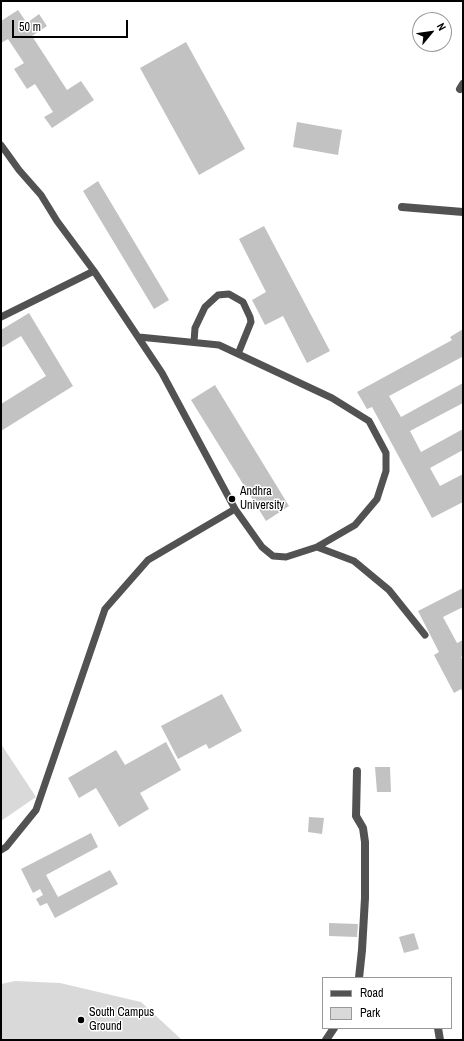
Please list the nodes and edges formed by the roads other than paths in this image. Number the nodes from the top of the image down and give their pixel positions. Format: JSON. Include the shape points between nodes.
{"nodes":[{"id":1,"x":1,"y":145,"type":"edge"},
{"id":2,"x":402,"y":207,"type":"dead end"},
{"id":3,"x":463,"y":212,"type":"edge"},
{"id":4,"x":94,"y":271,"type":"junction"},
{"id":5,"x":1,"y":317,"type":"edge"},
{"id":6,"x":139,"y":337,"type":"junction"},
{"id":7,"x":194,"y":342,"type":"junction"},
{"id":8,"x":238,"y":354,"type":"junction"},
{"id":9,"x":235,"y":509,"type":"junction"},
{"id":10,"x":317,"y":547,"type":"junction"},
{"id":11,"x":425,"y":636,"type":"dead end"},
{"id":12,"x":357,"y":772,"type":"dead end"},
{"id":13,"x":1,"y":850,"type":"edge"},
{"id":14,"x":359,"y":977,"type":"edge"},
{"id":15,"x":333,"y":1029,"type":"edge"},
{"id":16,"x":438,"y":1029,"type":"edge"},
{"id":17,"x":326,"y":1040,"type":"edge"},
{"id":18,"x":440,"y":1040,"type":"edge"}],
"edges":[{"from":1,"to":4,"type":"lane","via":[[41,195]]},
{"from":2,"to":3,"type":"street"},
{"from":4,"to":5,"type":"lane"},
{"from":4,"to":6,"type":"lane"},
{"from":6,"to":7,"type":"lane"},
{"from":6,"to":9,"type":"lane","via":[[162,373]]},
{"from":7,"to":8,"type":"lane","via":[[219,345]]},
{"from":7,"to":8,"type":"lane","via":[[195,328],[205,307],[218,296],[229,294],[243,302],[251,322]]},
{"from":8,"to":10,"type":"lane","via":[[332,398],[369,421],[386,453],[386,472],[377,499],[355,525]]},
{"from":9,"to":10,"type":"lane","via":[[262,547],[273,556],[286,557]]},
{"from":9,"to":13,"type":"lane","via":[[148,560],[105,609],[36,810]]},
{"from":10,"to":11,"type":"lane","via":[[354,561],[389,590]]},
{"from":12,"to":14,"type":"street","via":[[356,816],[363,828],[365,842],[365,898]]},
{"from":15,"to":17,"type":"street"},
{"from":16,"to":18,"type":"street"}]}
